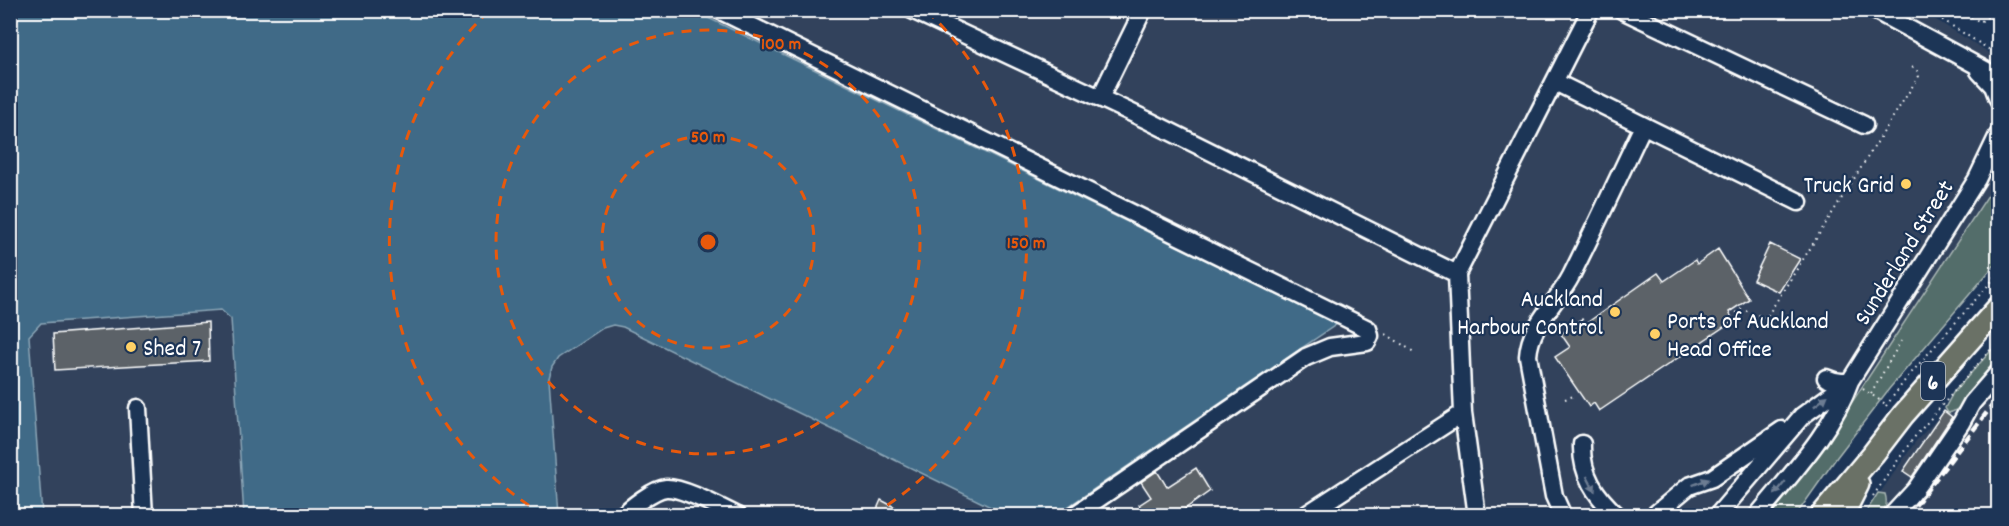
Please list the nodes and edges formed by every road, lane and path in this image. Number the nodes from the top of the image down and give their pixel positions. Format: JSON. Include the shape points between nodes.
{"nodes":[{"id":1,"x":719,"y":10,"type":"edge"},
{"id":2,"x":912,"y":10,"type":"edge"},
{"id":3,"x":1143,"y":10,"type":"edge"},
{"id":4,"x":1622,"y":10,"type":"edge"},
{"id":5,"x":1874,"y":10,"type":"edge"},
{"id":6,"x":1927,"y":10,"type":"edge"},
{"id":7,"x":1961,"y":10,"type":"edge"},
{"id":8,"x":1998,"y":10,"type":"edge"},
{"id":9,"x":1591,"y":11,"type":"edge"},
{"id":10,"x":1998,"y":55,"type":"edge"},
{"id":11,"x":1968,"y":62,"type":"junction"},
{"id":12,"x":1910,"y":66,"type":"dead end"},
{"id":13,"x":1998,"y":77,"type":"edge"},
{"id":14,"x":1555,"y":82,"type":"junction"},
{"id":15,"x":1100,"y":98,"type":"junction"},
{"id":16,"x":1998,"y":99,"type":"edge"},
{"id":17,"x":1863,"y":125,"type":"dead end"},
{"id":18,"x":1643,"y":126,"type":"junction"},
{"id":19,"x":1998,"y":139,"type":"edge"},
{"id":20,"x":1799,"y":202,"type":"dead end"},
{"id":21,"x":1457,"y":274,"type":"junction"},
{"id":22,"x":1998,"y":308,"type":"edge"},
{"id":23,"x":1736,"y":319,"type":"dead end"},
{"id":24,"x":1369,"y":332,"type":"junction"},
{"id":25,"x":1901,"y":341,"type":"dead end"},
{"id":26,"x":1998,"y":341,"type":"edge"},
{"id":27,"x":1414,"y":352,"type":"dead end"},
{"id":28,"x":1998,"y":373,"type":"edge"},
{"id":29,"x":1826,"y":378,"type":"dead end"},
{"id":30,"x":1856,"y":385,"type":"junction"},
{"id":31,"x":1871,"y":394,"type":"junction"},
{"id":32,"x":1576,"y":395,"type":"dead end"},
{"id":33,"x":1565,"y":399,"type":"dead end"},
{"id":34,"x":1887,"y":405,"type":"dead end"},
{"id":35,"x":138,"y":408,"type":"dead end"},
{"id":36,"x":1463,"y":412,"type":"junction"},
{"id":37,"x":1803,"y":416,"type":"junction"},
{"id":38,"x":1582,"y":444,"type":"dead end"},
{"id":39,"x":1873,"y":454,"type":"junction"},
{"id":40,"x":1736,"y":492,"type":"junction"},
{"id":41,"x":1869,"y":502,"type":"dead end"},
{"id":42,"x":1892,"y":515,"type":"edge"},
{"id":43,"x":144,"y":516,"type":"edge"},
{"id":44,"x":622,"y":516,"type":"edge"},
{"id":45,"x":738,"y":516,"type":"edge"},
{"id":46,"x":1073,"y":516,"type":"edge"},
{"id":47,"x":1304,"y":516,"type":"edge"},
{"id":48,"x":1477,"y":516,"type":"edge"},
{"id":49,"x":1563,"y":516,"type":"edge"},
{"id":50,"x":1617,"y":516,"type":"edge"},
{"id":51,"x":1653,"y":516,"type":"edge"},
{"id":52,"x":1702,"y":516,"type":"edge"},
{"id":53,"x":1717,"y":516,"type":"edge"},
{"id":54,"x":1757,"y":516,"type":"edge"},
{"id":55,"x":1821,"y":516,"type":"edge"},
{"id":56,"x":1842,"y":516,"type":"edge"}],
"edges":[{"from":1,"to":24,"type":"street"},
{"from":2,"to":15,"type":"street"},
{"from":3,"to":15,"type":"street"},
{"from":4,"to":17,"type":"street"},
{"from":5,"to":11,"type":"street"},
{"from":6,"to":10,"type":"path"},
{"from":7,"to":8,"type":"path","via":[[1980,22]]},
{"from":9,"to":14,"type":"street"},
{"from":11,"to":13,"type":"street"},
{"from":11,"to":16,"type":"street","via":[[1993,86]]},
{"from":12,"to":23,"type":"path","via":[[1919,76],[1766,318],[1741,309]]},
{"from":14,"to":18,"type":"street"},
{"from":14,"to":21,"type":"street"},
{"from":15,"to":21,"type":"street"},
{"from":18,"to":20,"type":"street"},
{"from":18,"to":49,"type":"street","via":[[1569,279],[1529,343],[1528,356],[1554,496]]},
{"from":19,"to":30,"type":"street","name":"Sunderland Street"},
{"from":21,"to":36,"type":"street"},
{"from":22,"to":39,"type":"main road","number":"6"},
{"from":24,"to":27,"type":"path","via":[[1380,330]]},
{"from":24,"to":46,"type":"street","via":[[1367,342],[1336,346],[1306,357]]},
{"from":25,"to":31,"type":"path"},
{"from":26,"to":41,"type":"path","via":[[1912,440]]},
{"from":28,"to":42,"type":"street","via":[[1972,403],[1916,489]]},
{"from":29,"to":30,"type":"street"},
{"from":30,"to":31,"type":"path"},
{"from":37,"to":30,"type":"street","name":"Sunderland Street","one_way":true},
{"from":30,"to":54,"type":"street","name":"Sunderland Street","one_way":true},
{"from":31,"to":34,"type":"path"},
{"from":32,"to":33,"type":"path"},
{"from":35,"to":43,"type":"street"},
{"from":36,"to":47,"type":"street"},
{"from":36,"to":48,"type":"street"},
{"from":37,"to":40,"type":"street","name":"Sunderland Street"},
{"from":51,"to":37,"type":"street","one_way":true,"via":[[1689,486],[1712,478]]},
{"from":38,"to":50,"type":"street","one_way":true,"via":[[1588,482]]},
{"from":39,"to":55,"type":"main road","number":"6"},
{"from":39,"to":56,"type":"main road","number":"6"},
{"from":40,"to":52,"type":"street","via":[[1715,503]]},
{"from":40,"to":53,"type":"street"},
{"from":44,"to":45,"type":"street","via":[[637,502],[665,488],[685,492]]}]}
